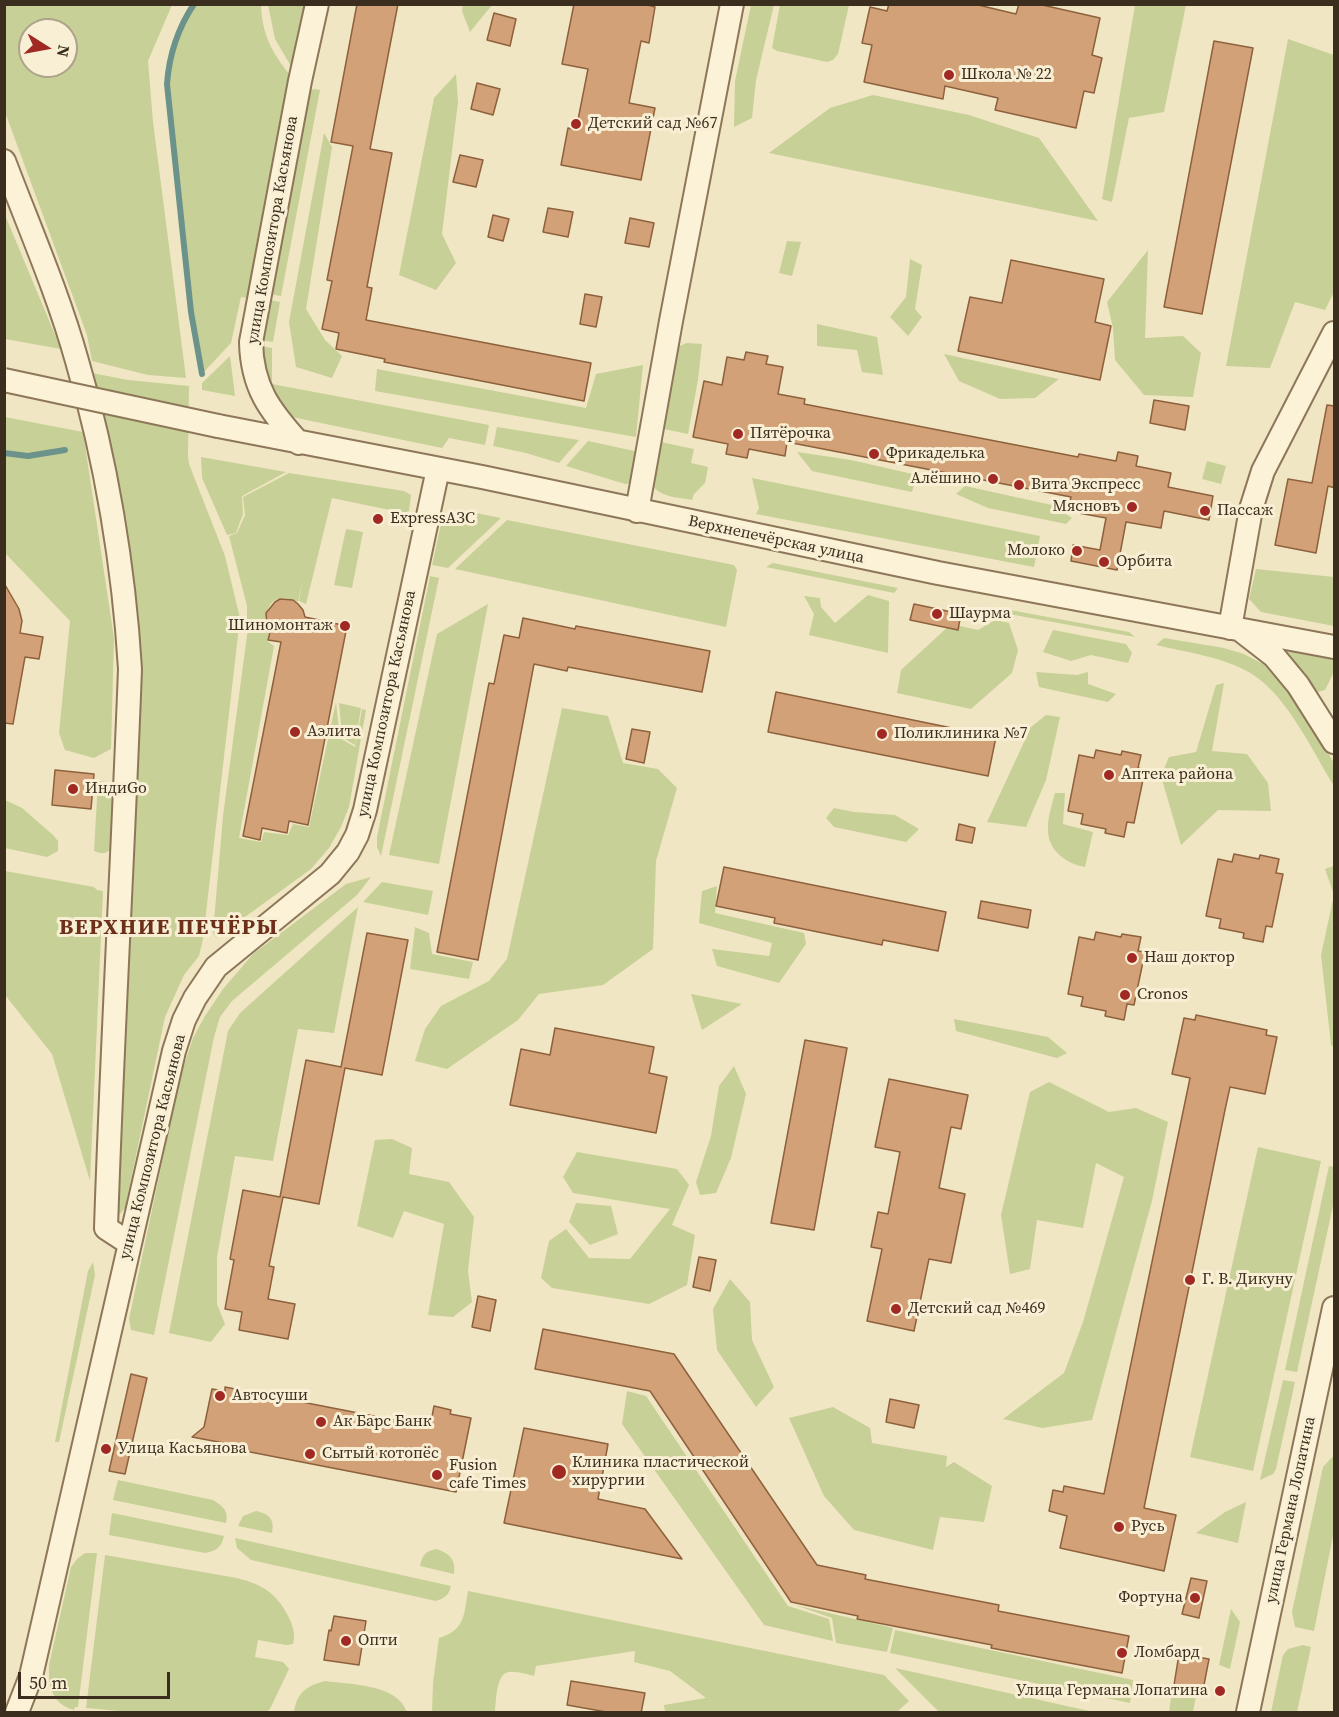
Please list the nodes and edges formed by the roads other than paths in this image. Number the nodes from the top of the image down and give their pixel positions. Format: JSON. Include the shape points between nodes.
{"nodes":[{"id":1,"x":316,"y":4,"type":"edge"},
{"id":2,"x":732,"y":4,"type":"edge"},
{"id":3,"x":4,"y":161,"type":"edge"},
{"id":4,"x":1335,"y":333,"type":"edge"},
{"id":5,"x":4,"y":380,"type":"edge"},
{"id":6,"x":299,"y":442,"type":"junction"},
{"id":7,"x":438,"y":469,"type":"junction"},
{"id":8,"x":637,"y":511,"type":"junction"},
{"id":9,"x":1235,"y":629,"type":"junction"},
{"id":10,"x":1335,"y":647,"type":"edge"},
{"id":11,"x":1335,"y":706,"type":"edge"},
{"id":12,"x":1333,"y":740,"type":"edge"},
{"id":13,"x":129,"y":1243,"type":"junction"},
{"id":14,"x":1335,"y":1308,"type":"edge"},
{"id":15,"x":17,"y":1713,"type":"edge"},
{"id":16,"x":1248,"y":1713,"type":"edge"}],
"edges":[{"from":1,"to":6,"type":"street","name":"улица Композитора Касьянова","via":[[251,342],[257,384],[276,418]]},
{"from":2,"to":8,"type":"street"},
{"from":3,"to":13,"type":"street","via":[[77,360],[98,440],[128,633],[130,669],[106,1228]]},
{"from":4,"to":9,"type":"street","via":[[1263,471],[1241,561]]},
{"from":5,"to":6,"type":"street","name":"Верхнепечёрская улица","bridge":true},
{"from":6,"to":7,"type":"street","name":"Верхнепечёрская улица"},
{"from":7,"to":8,"type":"street","name":"Верхнепечёрская улица"},
{"from":7,"to":13,"type":"street","name":"улица Композитора Касьянова","via":[[357,835],[330,874],[216,967],[195,998],[174,1051]]},
{"from":8,"to":9,"type":"street","name":"Верхнепечёрская улица"},
{"from":9,"to":10,"type":"street","name":"Верхнепечёрская улица"},
{"from":9,"to":12,"type":"street","via":[[1274,656]]},
{"from":11,"to":12,"type":"street","via":[[1331,720]]},
{"from":13,"to":15,"type":"street","name":"улица Композитора Касьянова","via":[[31,1676]]},
{"from":14,"to":16,"type":"street","name":"улица Германа Лопатина"}]}
